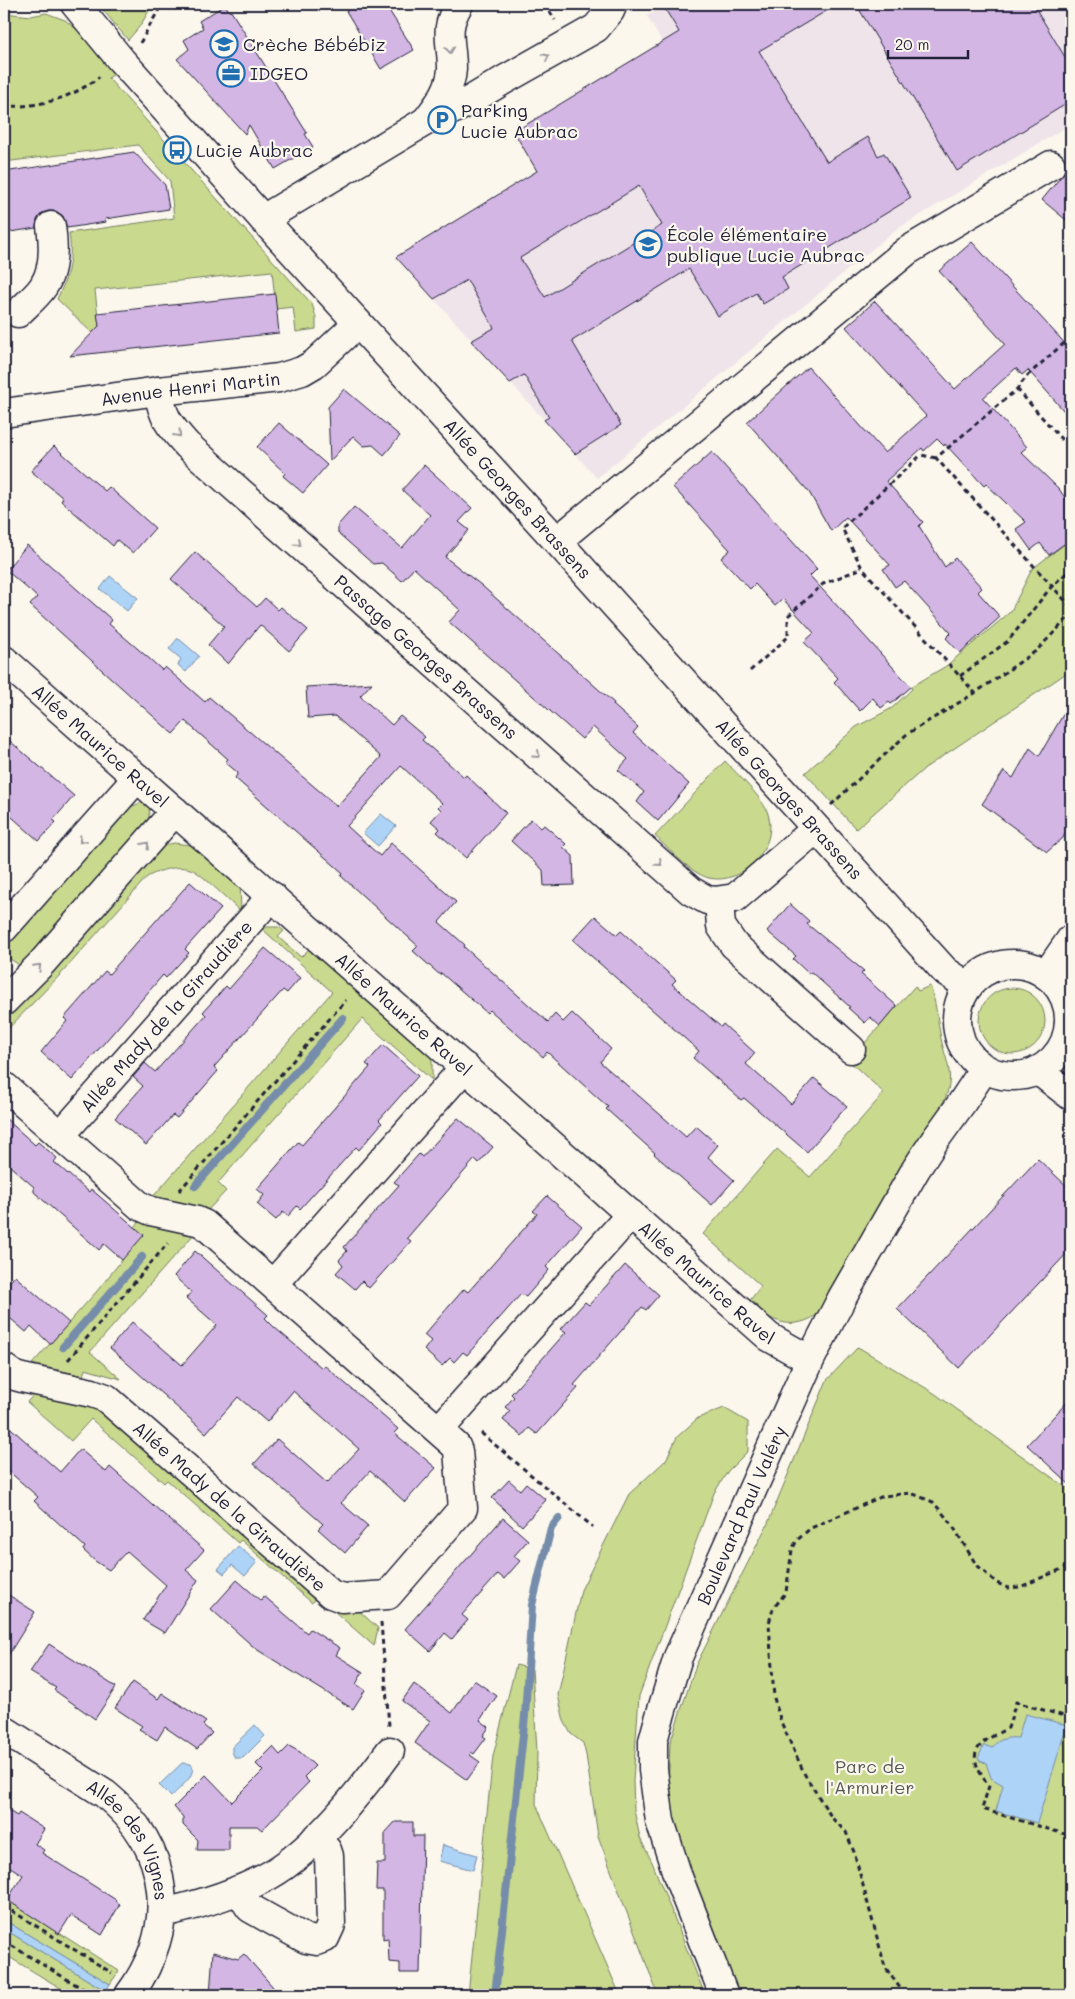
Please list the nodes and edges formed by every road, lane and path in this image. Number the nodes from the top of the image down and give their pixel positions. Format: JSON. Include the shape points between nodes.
{"nodes":[{"id":1,"x":75,"y":4,"type":"edge"},
{"id":2,"x":460,"y":4,"type":"edge"},
{"id":3,"x":612,"y":4,"type":"edge"},
{"id":4,"x":426,"y":122,"type":"junction"},
{"id":5,"x":1051,"y":165,"type":"dead end"},
{"id":6,"x":263,"y":219,"type":"junction"},
{"id":7,"x":51,"y":226,"type":"dead end"},
{"id":8,"x":1071,"y":298,"type":"edge"},
{"id":9,"x":1064,"y":306,"type":"dead end"},
{"id":10,"x":18,"y":313,"type":"dead end"},
{"id":11,"x":358,"y":323,"type":"junction"},
{"id":12,"x":1071,"y":337,"type":"edge"},
{"id":13,"x":1017,"y":390,"type":"junction"},
{"id":14,"x":158,"y":391,"type":"junction"},
{"id":15,"x":4,"y":413,"type":"edge"},
{"id":16,"x":1071,"y":450,"type":"edge"},
{"id":17,"x":936,"y":458,"type":"junction"},
{"id":18,"x":557,"y":541,"type":"junction"},
{"id":19,"x":862,"y":568,"type":"junction"},
{"id":20,"x":1071,"y":569,"type":"edge"},
{"id":21,"x":1052,"y":586,"type":"junction"},
{"id":22,"x":1071,"y":607,"type":"edge"},
{"id":23,"x":1071,"y":615,"type":"edge"},
{"id":24,"x":4,"y":660,"type":"edge"},
{"id":25,"x":750,"y":671,"type":"dead end"},
{"id":26,"x":960,"y":676,"type":"junction"},
{"id":27,"x":975,"y":693,"type":"junction"},
{"id":28,"x":137,"y":778,"type":"junction"},
{"id":29,"x":175,"y":811,"type":"junction"},
{"id":30,"x":816,"y":829,"type":"junction"},
{"id":31,"x":272,"y":896,"type":"junction"},
{"id":32,"x":720,"y":901,"type":"junction"},
{"id":33,"x":4,"y":928,"type":"edge"},
{"id":34,"x":1071,"y":939,"type":"edge"},
{"id":35,"x":1046,"y":975,"type":"junction"},
{"id":36,"x":365,"y":978,"type":"junction"},
{"id":37,"x":968,"y":986,"type":"junction"},
{"id":38,"x":1067,"y":992,"type":"edge"},
{"id":39,"x":4,"y":1001,"type":"edge"},
{"id":40,"x":1069,"y":1041,"type":"edge"},
{"id":41,"x":851,"y":1048,"type":"dead end"},
{"id":42,"x":465,"y":1067,"type":"junction"},
{"id":43,"x":984,"y":1068,"type":"junction"},
{"id":44,"x":1036,"y":1072,"type":"junction"},
{"id":45,"x":4,"y":1086,"type":"edge"},
{"id":46,"x":1071,"y":1096,"type":"edge"},
{"id":47,"x":60,"y":1136,"type":"junction"},
{"id":48,"x":631,"y":1214,"type":"junction"},
{"id":49,"x":174,"y":1216,"type":"junction"},
{"id":50,"x":273,"y":1284,"type":"junction"},
{"id":51,"x":810,"y":1360,"type":"junction"},
{"id":52,"x":4,"y":1368,"type":"edge"},
{"id":53,"x":48,"y":1384,"type":"junction"},
{"id":54,"x":446,"y":1423,"type":"junction"},
{"id":55,"x":593,"y":1528,"type":"dead end"},
{"id":56,"x":1071,"y":1566,"type":"edge"},
{"id":57,"x":370,"y":1597,"type":"junction"},
{"id":58,"x":1071,"y":1718,"type":"edge"},
{"id":59,"x":4,"y":1730,"type":"edge"},
{"id":60,"x":389,"y":1740,"type":"joint"},
{"id":61,"x":1071,"y":1836,"type":"edge"},
{"id":62,"x":315,"y":1839,"type":"junction"},
{"id":63,"x":238,"y":1890,"type":"junction"},
{"id":64,"x":4,"y":1906,"type":"edge"},
{"id":65,"x":162,"y":1913,"type":"junction"},
{"id":66,"x":4,"y":1941,"type":"edge"},
{"id":67,"x":124,"y":1986,"type":"edge"},
{"id":68,"x":93,"y":1995,"type":"edge"},
{"id":69,"x":724,"y":1995,"type":"edge"},
{"id":70,"x":905,"y":1995,"type":"edge"}],
"edges":[{"from":1,"to":6,"type":"street","name":"Allée Georges Brassens"},
{"from":2,"to":4,"type":"street","one_way":true,"via":[[449,30],[452,69],[448,87]]},
{"from":4,"to":3,"type":"street","one_way":true,"via":[[459,107],[596,28]]},
{"from":4,"to":6,"type":"street"},
{"from":5,"to":18,"type":"street","via":[[907,251]]},
{"from":6,"to":11,"type":"street","name":"Allée Georges Brassens"},
{"from":7,"to":10,"type":"street","via":[[53,251],[49,271],[42,288]]},
{"from":8,"to":9,"type":"path"},
{"from":11,"to":14,"type":"street","name":"Avenue Henri Martin","via":[[302,372],[279,378]]},
{"from":11,"to":18,"type":"street","name":"Allée Georges Brassens"},
{"from":12,"to":13,"type":"path","via":[[1028,375]]},
{"from":13,"to":16,"type":"path"},
{"from":13,"to":17,"type":"path"},
{"from":14,"to":15,"type":"street","name":"Avenue Henri Martin"},
{"from":14,"to":32,"type":"street","name":"Passage Georges Brassens","one_way":true,"via":[[161,410],[169,425],[187,444],[684,885],[707,900]]},
{"from":17,"to":19,"type":"path","via":[[921,455],[842,528]]},
{"from":17,"to":21,"type":"path"},
{"from":18,"to":30,"type":"street","name":"Allée Georges Brassens"},
{"from":19,"to":25,"type":"path","via":[[823,584],[788,616],[788,637]]},
{"from":19,"to":26,"type":"path"},
{"from":20,"to":21,"type":"path"},
{"from":21,"to":22,"type":"path"},
{"from":21,"to":26,"type":"path","via":[[1008,641]]},
{"from":23,"to":27,"type":"path","via":[[1036,651]]},
{"from":24,"to":28,"type":"street","name":"Allée Maurice Ravel"},
{"from":26,"to":27,"type":"path"},
{"from":27,"to":30,"type":"path","via":[[907,734],[833,802]]},
{"from":28,"to":29,"type":"street","name":"Allée Maurice Ravel"},
{"from":28,"to":33,"type":"street","one_way":true},
{"from":29,"to":31,"type":"street","name":"Allée Maurice Ravel"},
{"from":39,"to":29,"type":"street","one_way":true,"via":[[40,965]]},
{"from":30,"to":32,"type":"street","via":[[741,894]]},
{"from":30,"to":37,"type":"street","name":"Allée Georges Brassens","via":[[945,971]]},
{"from":31,"to":36,"type":"street","name":"Allée Maurice Ravel"},
{"from":31,"to":47,"type":"street","name":"Allée Mady de la Giraudière"},
{"from":32,"to":41,"type":"street","via":[[721,926],[734,944]]},
{"from":34,"to":35,"type":"street"},
{"from":35,"to":37,"type":"street","via":[[1026,966],[1005,965],[984,972]]},
{"from":35,"to":38,"type":"street"},
{"from":36,"to":42,"type":"street","name":"Allée Maurice Ravel"},
{"from":36,"to":49,"type":"path","via":[[179,1190]]},
{"from":37,"to":43,"type":"street","via":[[958,1007],[957,1031],[966,1053]]},
{"from":38,"to":40,"type":"street"},
{"from":40,"to":44,"type":"street","via":[[1055,1058]]},
{"from":42,"to":48,"type":"street","name":"Allée Maurice Ravel"},
{"from":42,"to":50,"type":"street"},
{"from":43,"to":44,"type":"street","via":[[1001,1076]]},
{"from":43,"to":51,"type":"street","name":"Boulevard Paul Valéry","via":[[916,1169]]},
{"from":44,"to":46,"type":"street"},
{"from":45,"to":47,"type":"street","name":"Allée Mady de la Giraudière"},
{"from":47,"to":49,"type":"street","name":"Allée Mady de la Giraudière","via":[[140,1206]]},
{"from":48,"to":51,"type":"street","name":"Allée Maurice Ravel","via":[[769,1337]]},
{"from":48,"to":54,"type":"street"},
{"from":49,"to":50,"type":"street","name":"Allée Mady de la Giraudière","via":[[204,1224]]},
{"from":49,"to":53,"type":"path","via":[[168,1243]]},
{"from":50,"to":54,"type":"street","name":"Allée Mady de la Giraudière"},
{"from":51,"to":69,"type":"street","name":"Boulevard Paul Valéry","via":[[678,1657],[653,1741],[653,1770],[660,1821]]},
{"from":52,"to":53,"type":"street","name":"Allée Mady de la Giraudière","via":[[15,1376]]},
{"from":53,"to":57,"type":"street","name":"Allée Mady de la Giraudière","via":[[106,1398],[331,1594],[342,1598]]},
{"from":54,"to":55,"type":"path","via":[[477,1430]]},
{"from":54,"to":57,"type":"street","name":"Allée Mady de la Giraudière","via":[[458,1451],[462,1511],[391,1592]]},
{"from":56,"to":70,"type":"path","via":[[1020,1587],[1008,1588],[997,1583],[977,1566],[951,1523],[933,1502],[911,1493],[883,1496],[811,1528],[797,1540],[792,1550],[786,1592],[773,1609],[769,1623],[774,1698],[805,1775],[832,1818],[846,1832],[885,1967]]},
{"from":57,"to":60,"type":"path","via":[[381,1618]]},
{"from":58,"to":61,"type":"path","via":[[1016,1702],[1008,1728],[981,1742],[975,1757],[980,1775],[989,1786],[982,1810]]},
{"from":59,"to":65,"type":"street","name":"Allée des Vignes","via":[[120,1806],[139,1829],[154,1860]]},
{"from":60,"to":62,"type":"street","via":[[357,1793]]},
{"from":62,"to":63,"type":"street","via":[[270,1875]]},
{"from":62,"to":63,"type":"street","via":[[329,1856],[331,1925],[324,1938],[306,1939],[266,1917],[250,1908]]},
{"from":63,"to":65,"type":"street"},
{"from":64,"to":67,"type":"path"},
{"from":65,"to":67,"type":"street","name":"Allée des Vignes","via":[[156,1947],[141,1977]]},
{"from":66,"to":68,"type":"path"}]}
